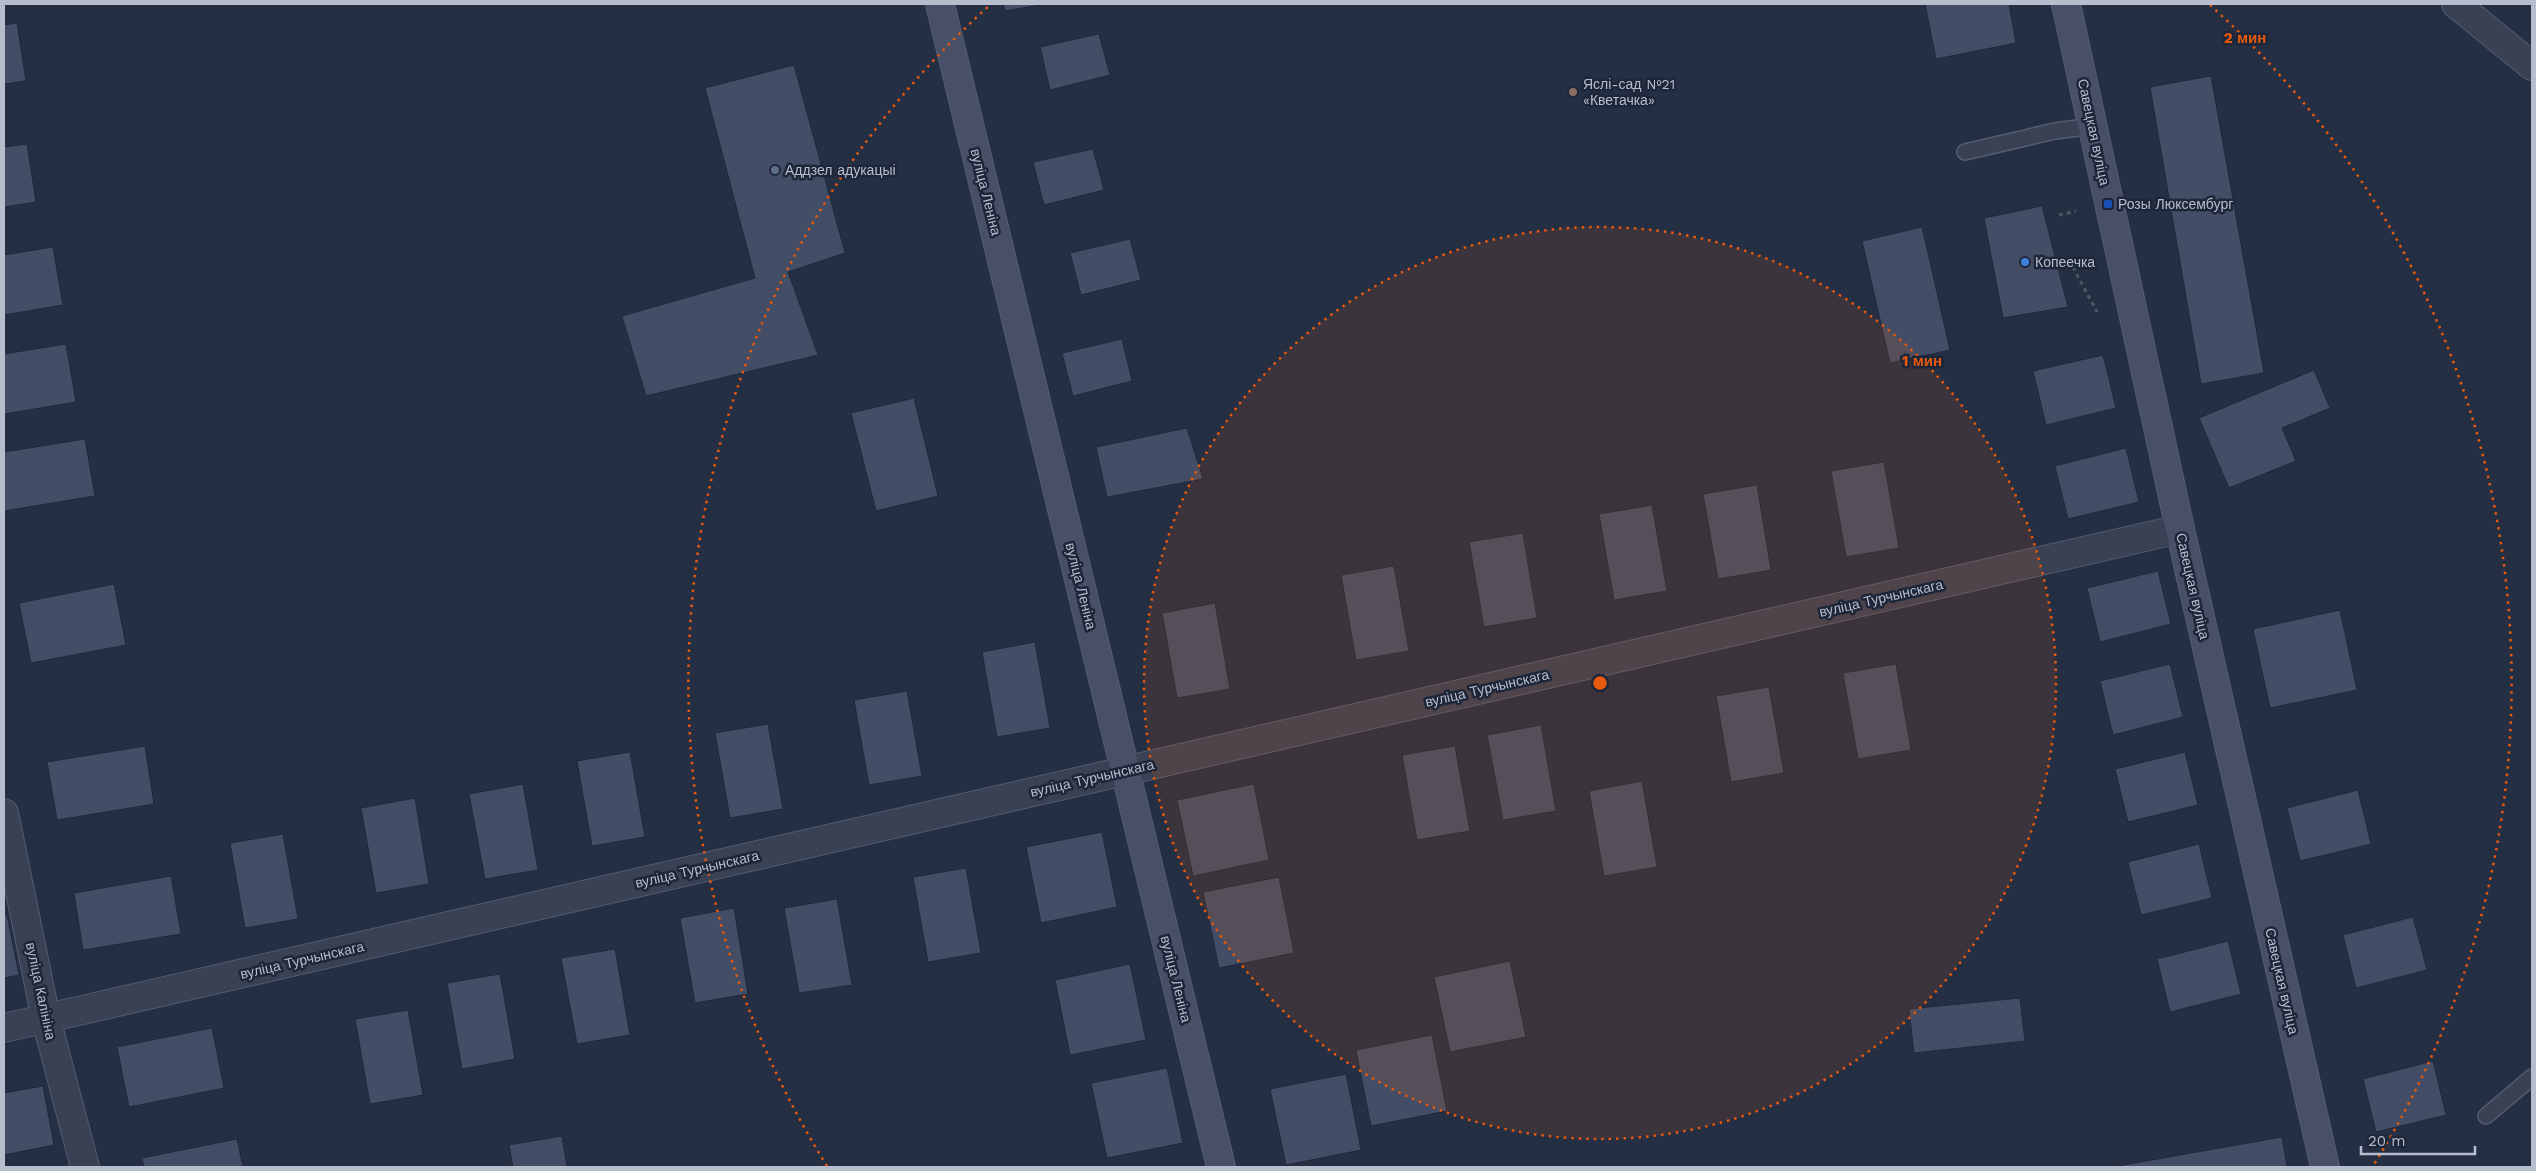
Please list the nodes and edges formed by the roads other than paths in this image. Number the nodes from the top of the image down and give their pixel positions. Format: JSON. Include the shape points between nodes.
{"nodes":[{"id":1,"x":940,"y":4,"type":"edge"},
{"id":2,"x":2066,"y":4,"type":"edge"},
{"id":3,"x":2456,"y":4,"type":"edge"},
{"id":4,"x":2532,"y":66,"type":"edge"},
{"id":5,"x":2093,"y":126,"type":"junction"},
{"id":6,"x":1965,"y":152,"type":"dead end"},
{"id":7,"x":2180,"y":529,"type":"junction"},
{"id":8,"x":1125,"y":769,"type":"junction"},
{"id":9,"x":4,"y":813,"type":"edge"},
{"id":10,"x":46,"y":1018,"type":"junction"},
{"id":11,"x":4,"y":1028,"type":"edge"},
{"id":12,"x":2532,"y":1077,"type":"edge"},
{"id":13,"x":2486,"y":1116,"type":"dead end"},
{"id":14,"x":85,"y":1167,"type":"edge"},
{"id":15,"x":1221,"y":1167,"type":"edge"},
{"id":16,"x":2325,"y":1167,"type":"edge"}],
"edges":[{"from":1,"to":8,"type":"street","name":"вуліца Леніна"},
{"from":2,"to":5,"type":"street","name":"Савецкая вуліца"},
{"from":3,"to":4,"type":"street"},
{"from":5,"to":6,"type":"lane","via":[[2055,131]]},
{"from":5,"to":7,"type":"street","name":"Савецкая вуліца"},
{"from":7,"to":8,"type":"street","name":"вуліца Турчынскага"},
{"from":7,"to":16,"type":"street","name":"Савецкая вуліца"},
{"from":8,"to":10,"type":"street","name":"вуліца Турчынскага"},
{"from":8,"to":15,"type":"street","name":"вуліца Леніна"},
{"from":9,"to":10,"type":"street","name":"вуліца Калініна"},
{"from":10,"to":11,"type":"street","name":"вуліца Турчынскага"},
{"from":10,"to":14,"type":"street","name":"вуліца Калініна"},
{"from":12,"to":13,"type":"lane"}]}
